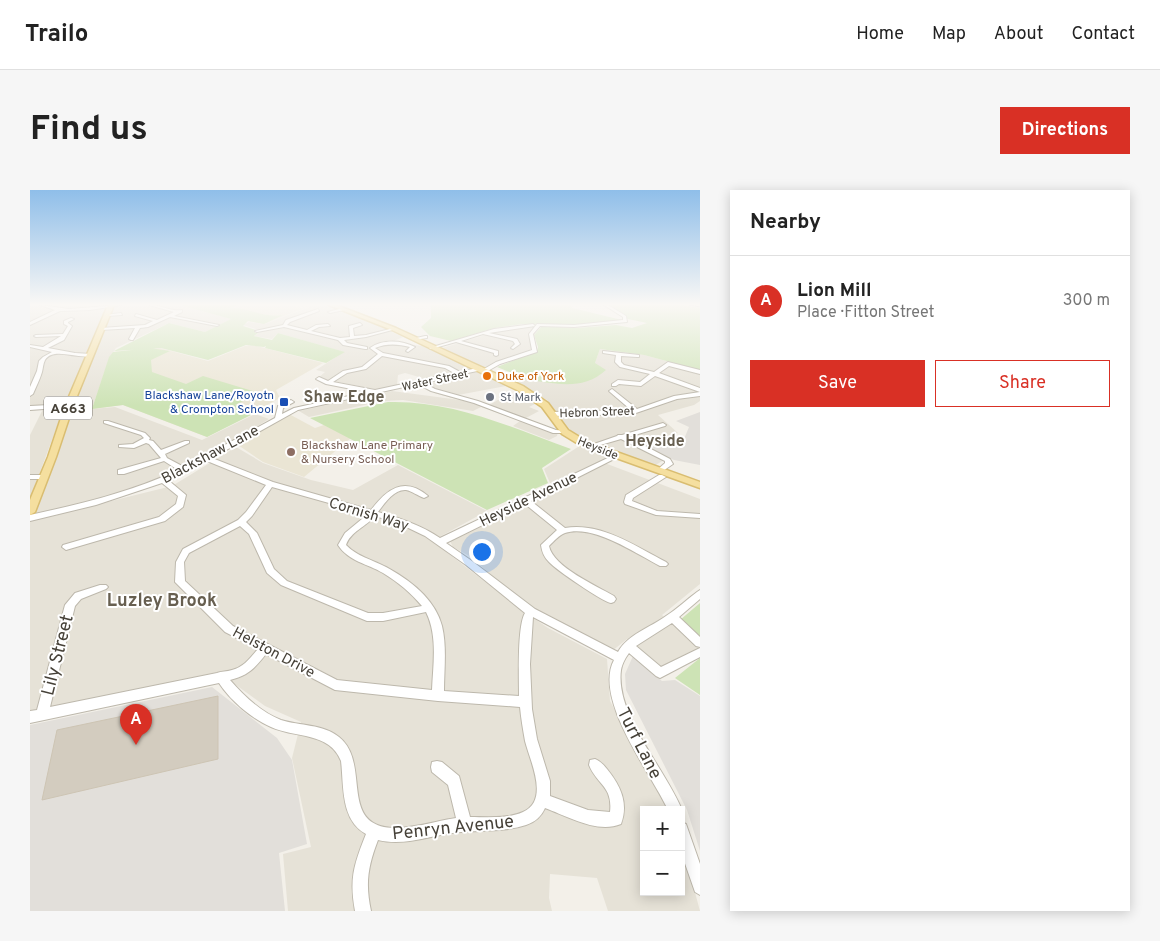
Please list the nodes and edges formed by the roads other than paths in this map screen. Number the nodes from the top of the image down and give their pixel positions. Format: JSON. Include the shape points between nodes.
{"nodes":[{"id":1,"x":61,"y":339,"type":"edge"},
{"id":2,"x":97,"y":339,"type":"edge"},
{"id":3,"x":340,"y":339,"type":"joint"},
{"id":4,"x":344,"y":339,"type":"edge"},
{"id":5,"x":419,"y":339,"type":"edge"},
{"id":6,"x":465,"y":339,"type":"edge"},
{"id":7,"x":511,"y":339,"type":"edge"},
{"id":8,"x":532,"y":339,"type":"edge"},
{"id":9,"x":414,"y":340,"type":"joint"},
{"id":10,"x":457,"y":341,"type":"junction"},
{"id":11,"x":30,"y":346,"type":"edge"},
{"id":12,"x":45,"y":348,"type":"junction"},
{"id":13,"x":365,"y":348,"type":"dead end"},
{"id":14,"x":431,"y":348,"type":"junction"},
{"id":15,"x":513,"y":348,"type":"dead end"},
{"id":16,"x":408,"y":351,"type":"dead end"},
{"id":17,"x":604,"y":352,"type":"dead end"},
{"id":18,"x":54,"y":353,"type":"junction"},
{"id":19,"x":498,"y":353,"type":"dead end"},
{"id":20,"x":379,"y":354,"type":"junction"},
{"id":21,"x":619,"y":354,"type":"junction"},
{"id":22,"x":91,"y":355,"type":"junction"},
{"id":23,"x":637,"y":356,"type":"dead end"},
{"id":24,"x":483,"y":370,"type":"junction"},
{"id":25,"x":700,"y":372,"type":"edge"},
{"id":26,"x":655,"y":374,"type":"junction"},
{"id":27,"x":461,"y":375,"type":"junction"},
{"id":28,"x":32,"y":379,"type":"edge"},
{"id":29,"x":319,"y":379,"type":"dead end"},
{"id":30,"x":328,"y":383,"type":"junction"},
{"id":31,"x":420,"y":383,"type":"junction"},
{"id":32,"x":700,"y":390,"type":"edge"},
{"id":33,"x":377,"y":392,"type":"junction"},
{"id":34,"x":30,"y":394,"type":"edge"},
{"id":35,"x":700,"y":394,"type":"edge"},
{"id":36,"x":291,"y":402,"type":"dead end"},
{"id":37,"x":69,"y":406,"type":"junction"},
{"id":38,"x":301,"y":407,"type":"joint"},
{"id":39,"x":30,"y":408,"type":"edge"},
{"id":40,"x":636,"y":412,"type":"junction"},
{"id":41,"x":551,"y":414,"type":"junction"},
{"id":42,"x":278,"y":418,"type":"junction"},
{"id":43,"x":106,"y":422,"type":"dead end"},
{"id":44,"x":663,"y":424,"type":"dead end"},
{"id":45,"x":565,"y":432,"type":"junction"},
{"id":46,"x":620,"y":436,"type":"junction"},
{"id":47,"x":145,"y":441,"type":"junction"},
{"id":48,"x":187,"y":442,"type":"dead end"},
{"id":49,"x":597,"y":444,"type":"dead end"},
{"id":50,"x":121,"y":446,"type":"dead end"},
{"id":51,"x":163,"y":456,"type":"junction"},
{"id":52,"x":616,"y":456,"type":"junction"},
{"id":53,"x":207,"y":458,"type":"junction"},
{"id":54,"x":184,"y":470,"type":"junction"},
{"id":55,"x":121,"y":472,"type":"dead end"},
{"id":56,"x":661,"y":474,"type":"junction"},
{"id":57,"x":30,"y":477,"type":"edge"},
{"id":58,"x":44,"y":477,"type":"junction"},
{"id":59,"x":163,"y":480,"type":"junction"},
{"id":60,"x":652,"y":483,"type":"joint"},
{"id":61,"x":270,"y":484,"type":"junction"},
{"id":62,"x":700,"y":485,"type":"edge"},
{"id":63,"x":424,"y":496,"type":"dead end"},
{"id":64,"x":525,"y":500,"type":"junction"},
{"id":65,"x":31,"y":508,"type":"edge"},
{"id":66,"x":372,"y":513,"type":"junction"},
{"id":67,"x":700,"y":516,"type":"edge"},
{"id":68,"x":30,"y":518,"type":"edge"},
{"id":69,"x":241,"y":522,"type":"junction"},
{"id":70,"x":563,"y":531,"type":"junction"},
{"id":71,"x":440,"y":542,"type":"junction"},
{"id":72,"x":66,"y":547,"type":"dead end"},
{"id":73,"x":664,"y":564,"type":"dead end"},
{"id":74,"x":103,"y":587,"type":"dead end"},
{"id":75,"x":700,"y":594,"type":"edge"},
{"id":76,"x":611,"y":599,"type":"dead end"},
{"id":77,"x":429,"y":608,"type":"junction"},
{"id":78,"x":531,"y":612,"type":"junction"},
{"id":79,"x":672,"y":617,"type":"junction"},
{"id":80,"x":700,"y":643,"type":"edge"},
{"id":81,"x":629,"y":646,"type":"junction"},
{"id":82,"x":265,"y":648,"type":"junction"},
{"id":83,"x":700,"y":652,"type":"edge"},
{"id":84,"x":619,"y":657,"type":"junction"},
{"id":85,"x":221,"y":676,"type":"junction"},
{"id":86,"x":438,"y":696,"type":"junction"},
{"id":87,"x":525,"y":702,"type":"junction"},
{"id":88,"x":42,"y":714,"type":"junction"},
{"id":89,"x":30,"y":717,"type":"edge"},
{"id":90,"x":595,"y":765,"type":"dead end"},
{"id":91,"x":437,"y":767,"type":"dead end"},
{"id":92,"x":542,"y":800,"type":"junction"},
{"id":93,"x":673,"y":806,"type":"edge"},
{"id":94,"x":464,"y":824,"type":"junction"},
{"id":95,"x":374,"y":832,"type":"junction"},
{"id":96,"x":685,"y":841,"type":"edge"},
{"id":97,"x":700,"y":887,"type":"edge"},
{"id":98,"x":363,"y":911,"type":"edge"}],
"edges":[{"from":1,"to":12,"type":"street"},
{"from":2,"to":22,"type":"main road","number":"A663"},
{"from":3,"to":4,"type":"street"},
{"from":3,"to":13,"type":"street","via":[[345,344]]},
{"from":5,"to":9,"type":"street"},
{"from":6,"to":10,"type":"street"},
{"from":7,"to":15,"type":"street","via":[[518,344]]},
{"from":8,"to":24,"type":"street","name":"Water Street","via":[[535,351]]},
{"from":9,"to":14,"type":"main road","name":"Heyside"},
{"from":10,"to":14,"type":"street"},
{"from":10,"to":19,"type":"street"},
{"from":11,"to":12,"type":"street"},
{"from":12,"to":18,"type":"street"},
{"from":14,"to":24,"type":"main road","name":"Heyside"},
{"from":16,"to":20,"type":"street","via":[[414,347],[383,343],[372,348]]},
{"from":17,"to":21,"type":"street"},
{"from":18,"to":22,"type":"street"},
{"from":18,"to":28,"type":"street","via":[[38,363],[40,371]]},
{"from":20,"to":27,"type":"street","via":[[447,367]]},
{"from":20,"to":30,"type":"street","via":[[364,370],[345,372]]},
{"from":21,"to":23,"type":"street"},
{"from":21,"to":26,"type":"street","via":[[618,364]]},
{"from":22,"to":37,"type":"main road","number":"A663"},
{"from":24,"to":27,"type":"street","name":"Water Street"},
{"from":24,"to":41,"type":"main road","name":"Heyside","via":[[532,395]]},
{"from":25,"to":26,"type":"street","via":[[668,364]]},
{"from":26,"to":32,"type":"street"},
{"from":26,"to":40,"type":"street","via":[[641,384],[618,382],[613,388]]},
{"from":27,"to":31,"type":"street","name":"Water Street"},
{"from":28,"to":34,"type":"street"},
{"from":29,"to":30,"type":"street"},
{"from":30,"to":33,"type":"street"},
{"from":31,"to":33,"type":"street","name":"Water Street"},
{"from":31,"to":45,"type":"street","via":[[555,432]]},
{"from":33,"to":38,"type":"street","name":"Water Street"},
{"from":35,"to":40,"type":"street","name":"Hebron Street","via":[[676,397]]},
{"from":36,"to":42,"type":"street","via":[[280,408]]},
{"from":37,"to":39,"type":"street"},
{"from":37,"to":58,"type":"main road","number":"A663"},
{"from":38,"to":42,"type":"street","name":"Blackshaw Lane"},
{"from":40,"to":41,"type":"street","name":"Hebron Street"},
{"from":41,"to":45,"type":"main road","name":"Heyside"},
{"from":42,"to":53,"type":"street","name":"Blackshaw Lane"},
{"from":43,"to":47,"type":"street","via":[[143,434]]},
{"from":44,"to":46,"type":"street"},
{"from":45,"to":52,"type":"main road","name":"Heyside"},
{"from":46,"to":49,"type":"street"},
{"from":46,"to":56,"type":"street","via":[[668,460],[669,464]]},
{"from":47,"to":50,"type":"street","via":[[134,446]]},
{"from":47,"to":51,"type":"street","via":[[151,442]]},
{"from":48,"to":51,"type":"street"},
{"from":51,"to":54,"type":"street"},
{"from":51,"to":55,"type":"street"},
{"from":52,"to":56,"type":"main road","name":"Heyside"},
{"from":52,"to":64,"type":"street","name":"Heyside Avenue"},
{"from":53,"to":54,"type":"street","name":"Blackshaw Lane"},
{"from":53,"to":61,"type":"street","name":"Cornish Way"},
{"from":54,"to":59,"type":"street","name":"Blackshaw Lane"},
{"from":56,"to":60,"type":"street"},
{"from":56,"to":62,"type":"main road","name":"Heyside"},
{"from":57,"to":58,"type":"street"},
{"from":58,"to":65,"type":"main road","number":"A663"},
{"from":59,"to":68,"type":"street","name":"Blackshaw Lane","via":[[92,503]]},
{"from":59,"to":72,"type":"street","via":[[182,495],[180,505],[167,516]]},
{"from":60,"to":67,"type":"street","via":[[629,497],[628,502],[656,513]]},
{"from":61,"to":66,"type":"street","name":"Cornish Way"},
{"from":61,"to":69,"type":"street","name":"Helston Drive"},
{"from":63,"to":66,"type":"street","via":[[400,488]]},
{"from":64,"to":70,"type":"street"},
{"from":64,"to":71,"type":"street","name":"Heyside Avenue"},
{"from":66,"to":71,"type":"street","name":"Cornish Way","via":[[401,521]]},
{"from":66,"to":77,"type":"street","via":[[343,539],[343,547],[402,581]]},
{"from":69,"to":77,"type":"street","via":[[253,533],[270,571],[284,582],[367,617]]},
{"from":69,"to":82,"type":"street","name":"Helston Drive","via":[[184,553],[179,576],[187,592],[229,629]]},
{"from":70,"to":73,"type":"street","via":[[592,530]]},
{"from":70,"to":76,"type":"street","via":[[545,545],[547,555],[556,565]]},
{"from":71,"to":78,"type":"street","name":"Cornish Way"},
{"from":74,"to":88,"type":"street","name":"Lily Street","via":[[78,596],[70,605]]},
{"from":75,"to":79,"type":"street"},
{"from":77,"to":86,"type":"street","via":[[438,634]]},
{"from":78,"to":84,"type":"street","name":"Cornish Way"},
{"from":78,"to":87,"type":"street","via":[[527,618]]},
{"from":79,"to":80,"type":"street"},
{"from":79,"to":81,"type":"street"},
{"from":81,"to":83,"type":"street","via":[[660,673]]},
{"from":81,"to":84,"type":"street"},
{"from":82,"to":85,"type":"street","via":[[250,667],[237,674]]},
{"from":82,"to":86,"type":"street","name":"Helston Drive","via":[[335,685]]},
{"from":84,"to":93,"type":"street","name":"Turf Lane","via":[[615,686],[620,703],[631,732]]},
{"from":85,"to":88,"type":"street"},
{"from":85,"to":95,"type":"street","name":"Penryn Avenue","via":[[242,700],[274,723],[320,734],[336,742],[347,756],[354,810]]},
{"from":86,"to":87,"type":"street","name":"Helston Drive"},
{"from":87,"to":92,"type":"street","via":[[544,788]]},
{"from":88,"to":89,"type":"street"},
{"from":90,"to":92,"type":"street","via":[[614,788],[620,805],[616,819],[584,815]]},
{"from":91,"to":94,"type":"street","via":[[454,781]]},
{"from":92,"to":94,"type":"street","name":"Penryn Avenue","via":[[534,814],[518,821]]},
{"from":94,"to":95,"type":"street","name":"Penryn Avenue","via":[[390,836]]},
{"from":95,"to":98,"type":"street","via":[[360,866],[358,881]]},
{"from":96,"to":97,"type":"street"}]}
